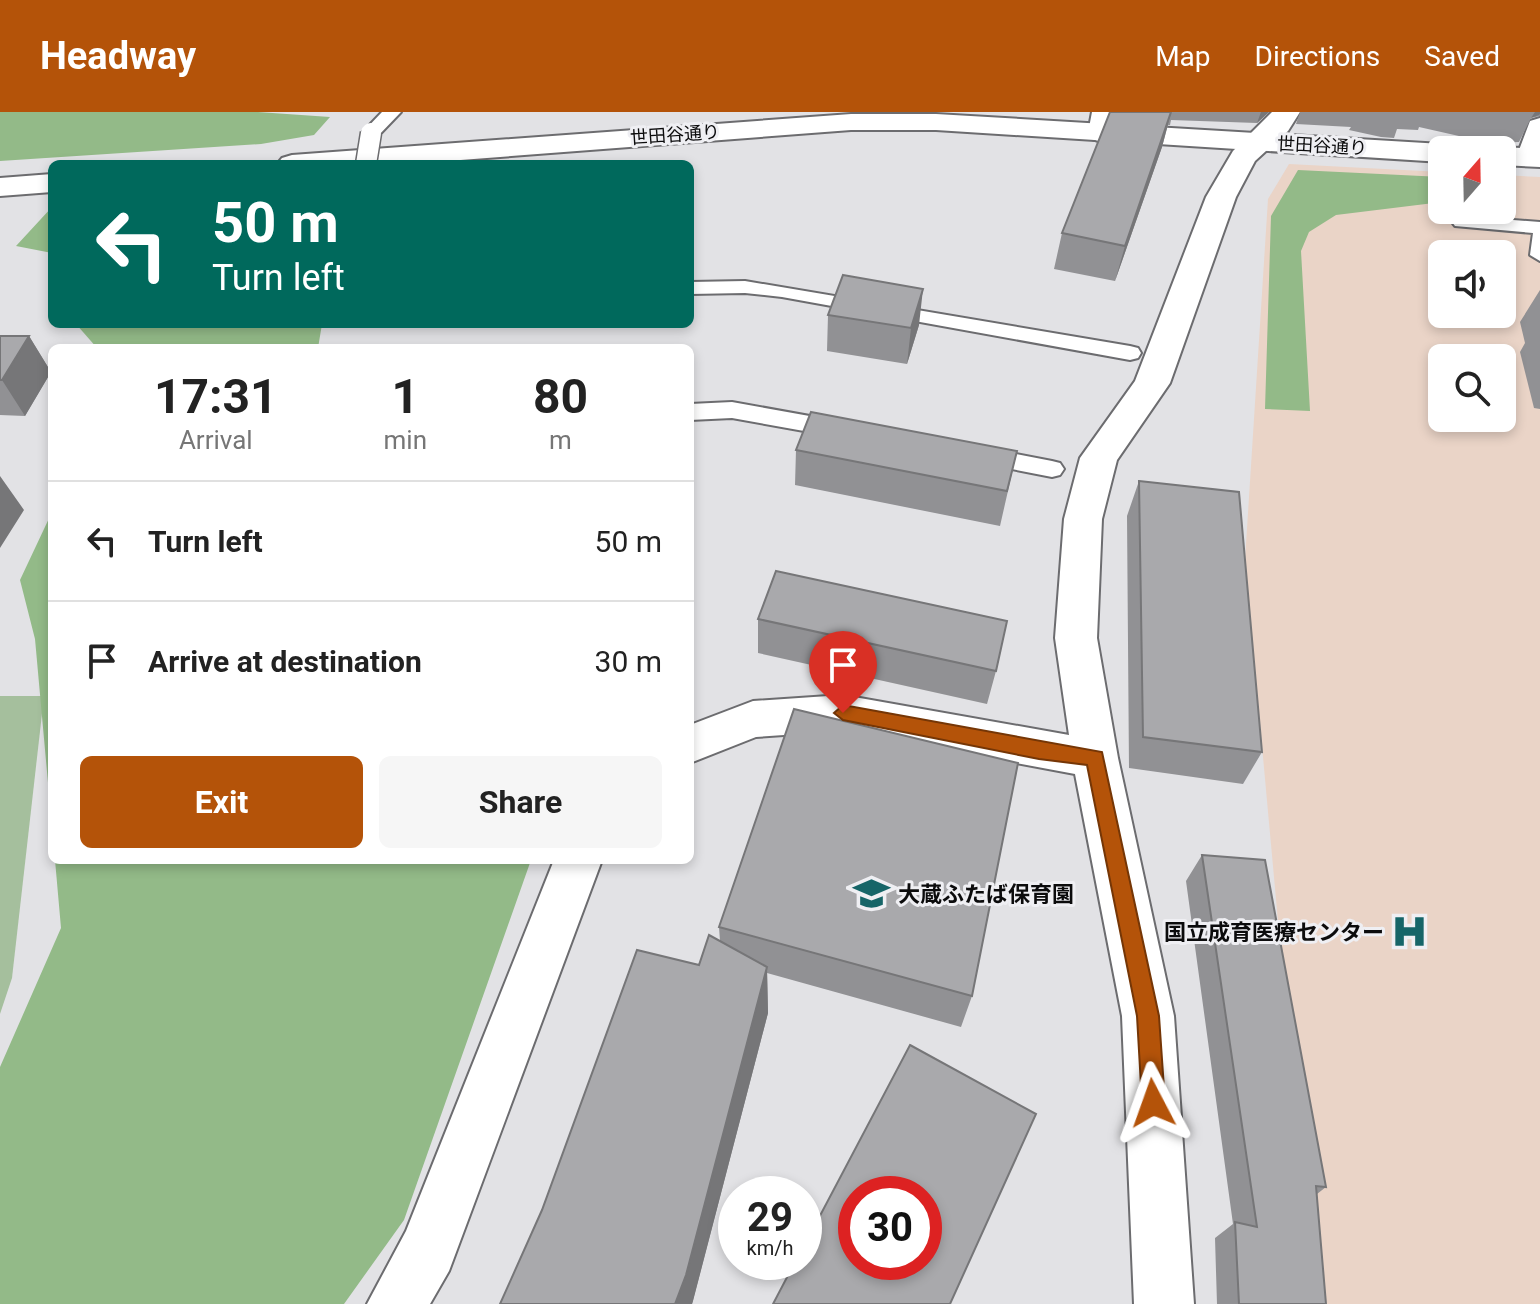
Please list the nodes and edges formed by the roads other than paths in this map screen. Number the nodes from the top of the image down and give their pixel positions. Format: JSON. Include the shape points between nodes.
{"nodes":[{"id":1,"x":392,"y":112,"type":"edge"},
{"id":2,"x":1104,"y":123,"type":"edge"},
{"id":3,"x":1272,"y":127,"type":"edge"},
{"id":4,"x":1540,"y":127,"type":"edge"},
{"id":5,"x":1428,"y":151,"type":"edge"},
{"id":6,"x":1516,"y":157,"type":"edge"},
{"id":7,"x":1536,"y":158,"type":"edge"},
{"id":8,"x":345,"y":160,"type":"edge"},
{"id":9,"x":367,"y":160,"type":"edge"},
{"id":10,"x":48,"y":183,"type":"edge"},
{"id":11,"x":0,"y":187,"type":"edge"},
{"id":12,"x":1488,"y":224,"type":"edge"},
{"id":13,"x":1540,"y":228,"type":"edge"},
{"id":14,"x":1540,"y":237,"type":"edge"},
{"id":15,"x":1540,"y":255,"type":"edge"},
{"id":16,"x":694,"y":288,"type":"edge"},
{"id":17,"x":1130,"y":353,"type":"dead end"},
{"id":18,"x":694,"y":412,"type":"edge"},
{"id":19,"x":869,"y":435,"type":"edge"},
{"id":20,"x":961,"y":452,"type":"edge"},
{"id":21,"x":1052,"y":469,"type":"dead end"},
{"id":22,"x":694,"y":742,"type":"edge"},
{"id":23,"x":1095,"y":758,"type":"junction"},
{"id":24,"x":576,"y":864,"type":"edge"},
{"id":25,"x":397,"y":1304,"type":"edge"},
{"id":26,"x":1164,"y":1304,"type":"edge"}],
"edges":[{"from":1,"to":9,"type":"lane","bridge":true,"via":[[371,133]]},
{"from":2,"to":3,"type":"street","name":"世田谷通り"},
{"from":2,"to":8,"type":"street","name":"世田谷通り","via":[[851,122]]},
{"from":3,"to":5,"type":"street","name":"世田谷通り"},
{"from":3,"to":23,"type":"street","via":[[1243,157],[1221,197],[1152,383],[1099,458],[1086,504],[1076,638]]},
{"from":4,"to":7,"type":"street"},
{"from":6,"to":7,"type":"street"},
{"from":10,"to":11,"type":"street"},
{"from":12,"to":13,"type":"lane"},
{"from":14,"to":15,"type":"lane"},
{"from":16,"to":17,"type":"lane","via":[[798,293]]},
{"from":18,"to":19,"type":"lane","via":[[732,410]]},
{"from":20,"to":21,"type":"lane"},
{"from":22,"to":23,"type":"street","via":[[753,719],[843,713]]},
{"from":23,"to":26,"type":"street","via":[[1148,1016]]},
{"from":24,"to":25,"type":"street","via":[[428,1250]]}]}
